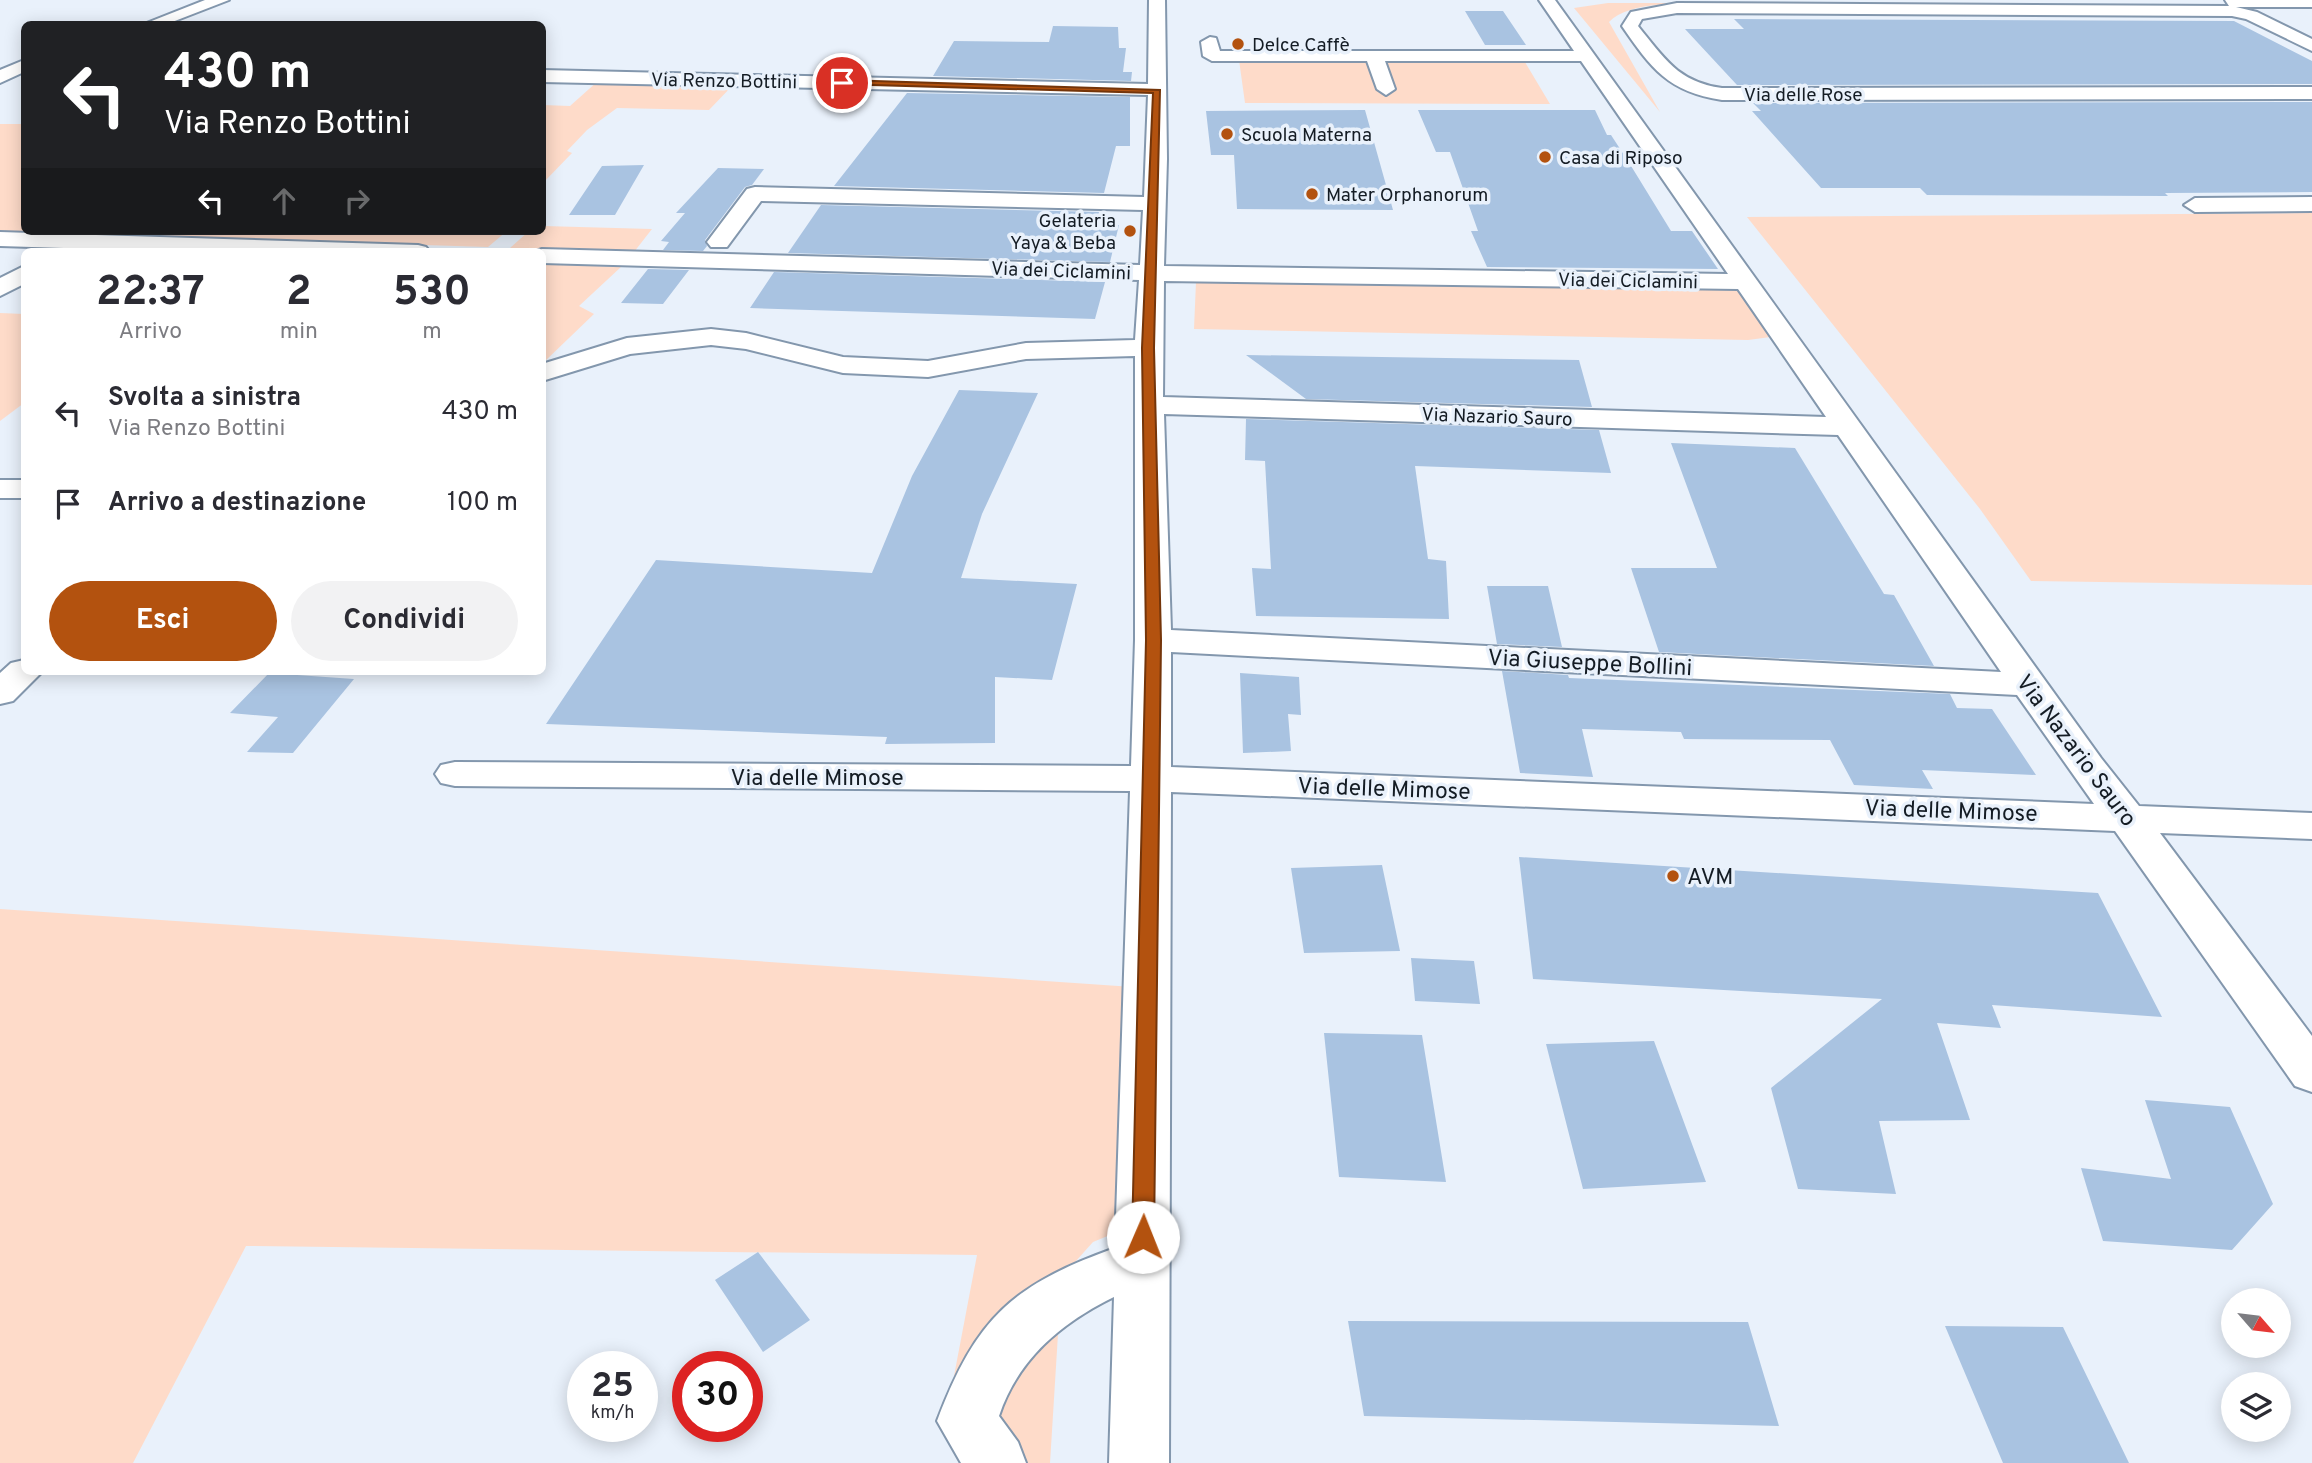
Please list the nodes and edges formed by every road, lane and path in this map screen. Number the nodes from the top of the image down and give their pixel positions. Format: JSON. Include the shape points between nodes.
{"nodes":[{"id":1,"x":221,"y":0,"type":"edge"},
{"id":2,"x":1157,"y":0,"type":"edge"},
{"id":3,"x":1547,"y":0,"type":"edge"},
{"id":4,"x":1634,"y":0,"type":"edge"},
{"id":5,"x":2274,"y":1,"type":"edge"},
{"id":6,"x":2312,"y":2,"type":"edge"},
{"id":7,"x":1925,"y":5,"type":"edge"},
{"id":8,"x":2312,"y":19,"type":"edge"},
{"id":9,"x":161,"y":21,"type":"edge"},
{"id":10,"x":1210,"y":42,"type":"dead end"},
{"id":11,"x":2312,"y":46,"type":"edge"},
{"id":12,"x":1374,"y":55,"type":"junction"},
{"id":13,"x":1586,"y":56,"type":"junction"},
{"id":14,"x":0,"y":62,"type":"edge"},
{"id":15,"x":21,"y":64,"type":"edge"},
{"id":16,"x":21,"y":66,"type":"edge"},
{"id":17,"x":546,"y":76,"type":"edge"},
{"id":18,"x":0,"y":77,"type":"edge"},
{"id":19,"x":1385,"y":89,"type":"dead end"},
{"id":20,"x":1157,"y":90,"type":"junction"},
{"id":21,"x":2312,"y":93,"type":"edge"},
{"id":22,"x":1154,"y":204,"type":"junction"},
{"id":23,"x":2312,"y":204,"type":"edge"},
{"id":24,"x":2195,"y":205,"type":"dead end"},
{"id":25,"x":0,"y":239,"type":"edge"},
{"id":26,"x":719,"y":242,"type":"dead end"},
{"id":27,"x":64,"y":246,"type":"edge"},
{"id":28,"x":182,"y":248,"type":"edge"},
{"id":29,"x":546,"y":256,"type":"edge"},
{"id":30,"x":1150,"y":273,"type":"junction"},
{"id":31,"x":21,"y":275,"type":"edge"},
{"id":32,"x":1747,"y":282,"type":"junction"},
{"id":33,"x":0,"y":289,"type":"edge"},
{"id":34,"x":1148,"y":348,"type":"junction"},
{"id":35,"x":546,"y":372,"type":"edge"},
{"id":36,"x":1150,"y":405,"type":"junction"},
{"id":37,"x":1844,"y":426,"type":"junction"},
{"id":38,"x":0,"y":489,"type":"edge"},
{"id":39,"x":21,"y":489,"type":"edge"},
{"id":40,"x":1153,"y":640,"type":"junction"},
{"id":41,"x":21,"y":674,"type":"edge"},
{"id":42,"x":2027,"y":684,"type":"junction"},
{"id":43,"x":0,"y":693,"type":"edge"},
{"id":44,"x":456,"y":774,"type":"dead end"},
{"id":45,"x":1151,"y":779,"type":"junction"},
{"id":46,"x":2127,"y":817,"type":"junction"},
{"id":47,"x":2312,"y":827,"type":"edge"},
{"id":48,"x":2312,"y":1073,"type":"edge"},
{"id":49,"x":1143,"y":1264,"type":"junction"},
{"id":50,"x":996,"y":1463,"type":"edge"},
{"id":51,"x":1139,"y":1463,"type":"edge"}],
"edges":[{"from":1,"to":9,"type":"street"},
{"from":2,"to":20,"type":"street"},
{"from":3,"to":13,"type":"street","name":"Via Nazario Sauro"},
{"from":4,"to":7,"type":"street","name":"Via delle Rose"},
{"from":5,"to":6,"type":"street","name":"Via delle Rose"},
{"from":5,"to":7,"type":"street","name":"Via delle Rose"},
{"from":5,"to":8,"type":"street"},
{"from":7,"to":11,"type":"street","name":"Via delle Rose","via":[[2232,11],[2250,15]]},
{"from":7,"to":21,"type":"street","name":"Via delle Rose","via":[[1677,8],[1637,15],[1630,26],[1676,83],[1710,93]]},
{"from":10,"to":12,"type":"street","via":[[1212,56]]},
{"from":12,"to":13,"type":"street"},
{"from":12,"to":19,"type":"street"},
{"from":13,"to":32,"type":"street","name":"Via Nazario Sauro"},
{"from":14,"to":15,"type":"street"},
{"from":16,"to":18,"type":"street"},
{"from":17,"to":20,"type":"street","name":"Via Renzo Bottini"},
{"from":20,"to":22,"type":"street"},
{"from":22,"to":26,"type":"street","via":[[755,194]]},
{"from":22,"to":30,"type":"street"},
{"from":23,"to":24,"type":"street"},
{"from":25,"to":27,"type":"street"},
{"from":27,"to":28,"type":"street"},
{"from":29,"to":30,"type":"street","name":"Via dei Ciclamini"},
{"from":30,"to":32,"type":"street","name":"Via dei Ciclamini"},
{"from":30,"to":34,"type":"street"},
{"from":31,"to":33,"type":"street"},
{"from":32,"to":37,"type":"street","name":"Via Nazario Sauro"},
{"from":34,"to":35,"type":"street","via":[[1026,351],[928,369],[843,365],[711,337],[627,346]]},
{"from":34,"to":36,"type":"street"},
{"from":36,"to":37,"type":"street","name":"Via Nazario Sauro"},
{"from":36,"to":40,"type":"street"},
{"from":37,"to":42,"type":"street","name":"Via Nazario Sauro"},
{"from":38,"to":39,"type":"street"},
{"from":40,"to":42,"type":"street","name":"Via Giuseppe Bollini"},
{"from":40,"to":45,"type":"street"},
{"from":41,"to":43,"type":"street"},
{"from":42,"to":46,"type":"street","name":"Via Nazario Sauro"},
{"from":44,"to":45,"type":"street","name":"Via delle Mimose"},
{"from":45,"to":46,"type":"street","name":"Via delle Mimose"},
{"from":45,"to":49,"type":"street"},
{"from":46,"to":47,"type":"street","name":"Via delle Mimose"},
{"from":46,"to":48,"type":"street","name":"Via Nazario Sauro"},
{"from":49,"to":50,"type":"street","via":[[1101,1276],[1066,1294],[1030,1320],[997,1356],[967,1421]]},
{"from":49,"to":51,"type":"street"}]}
